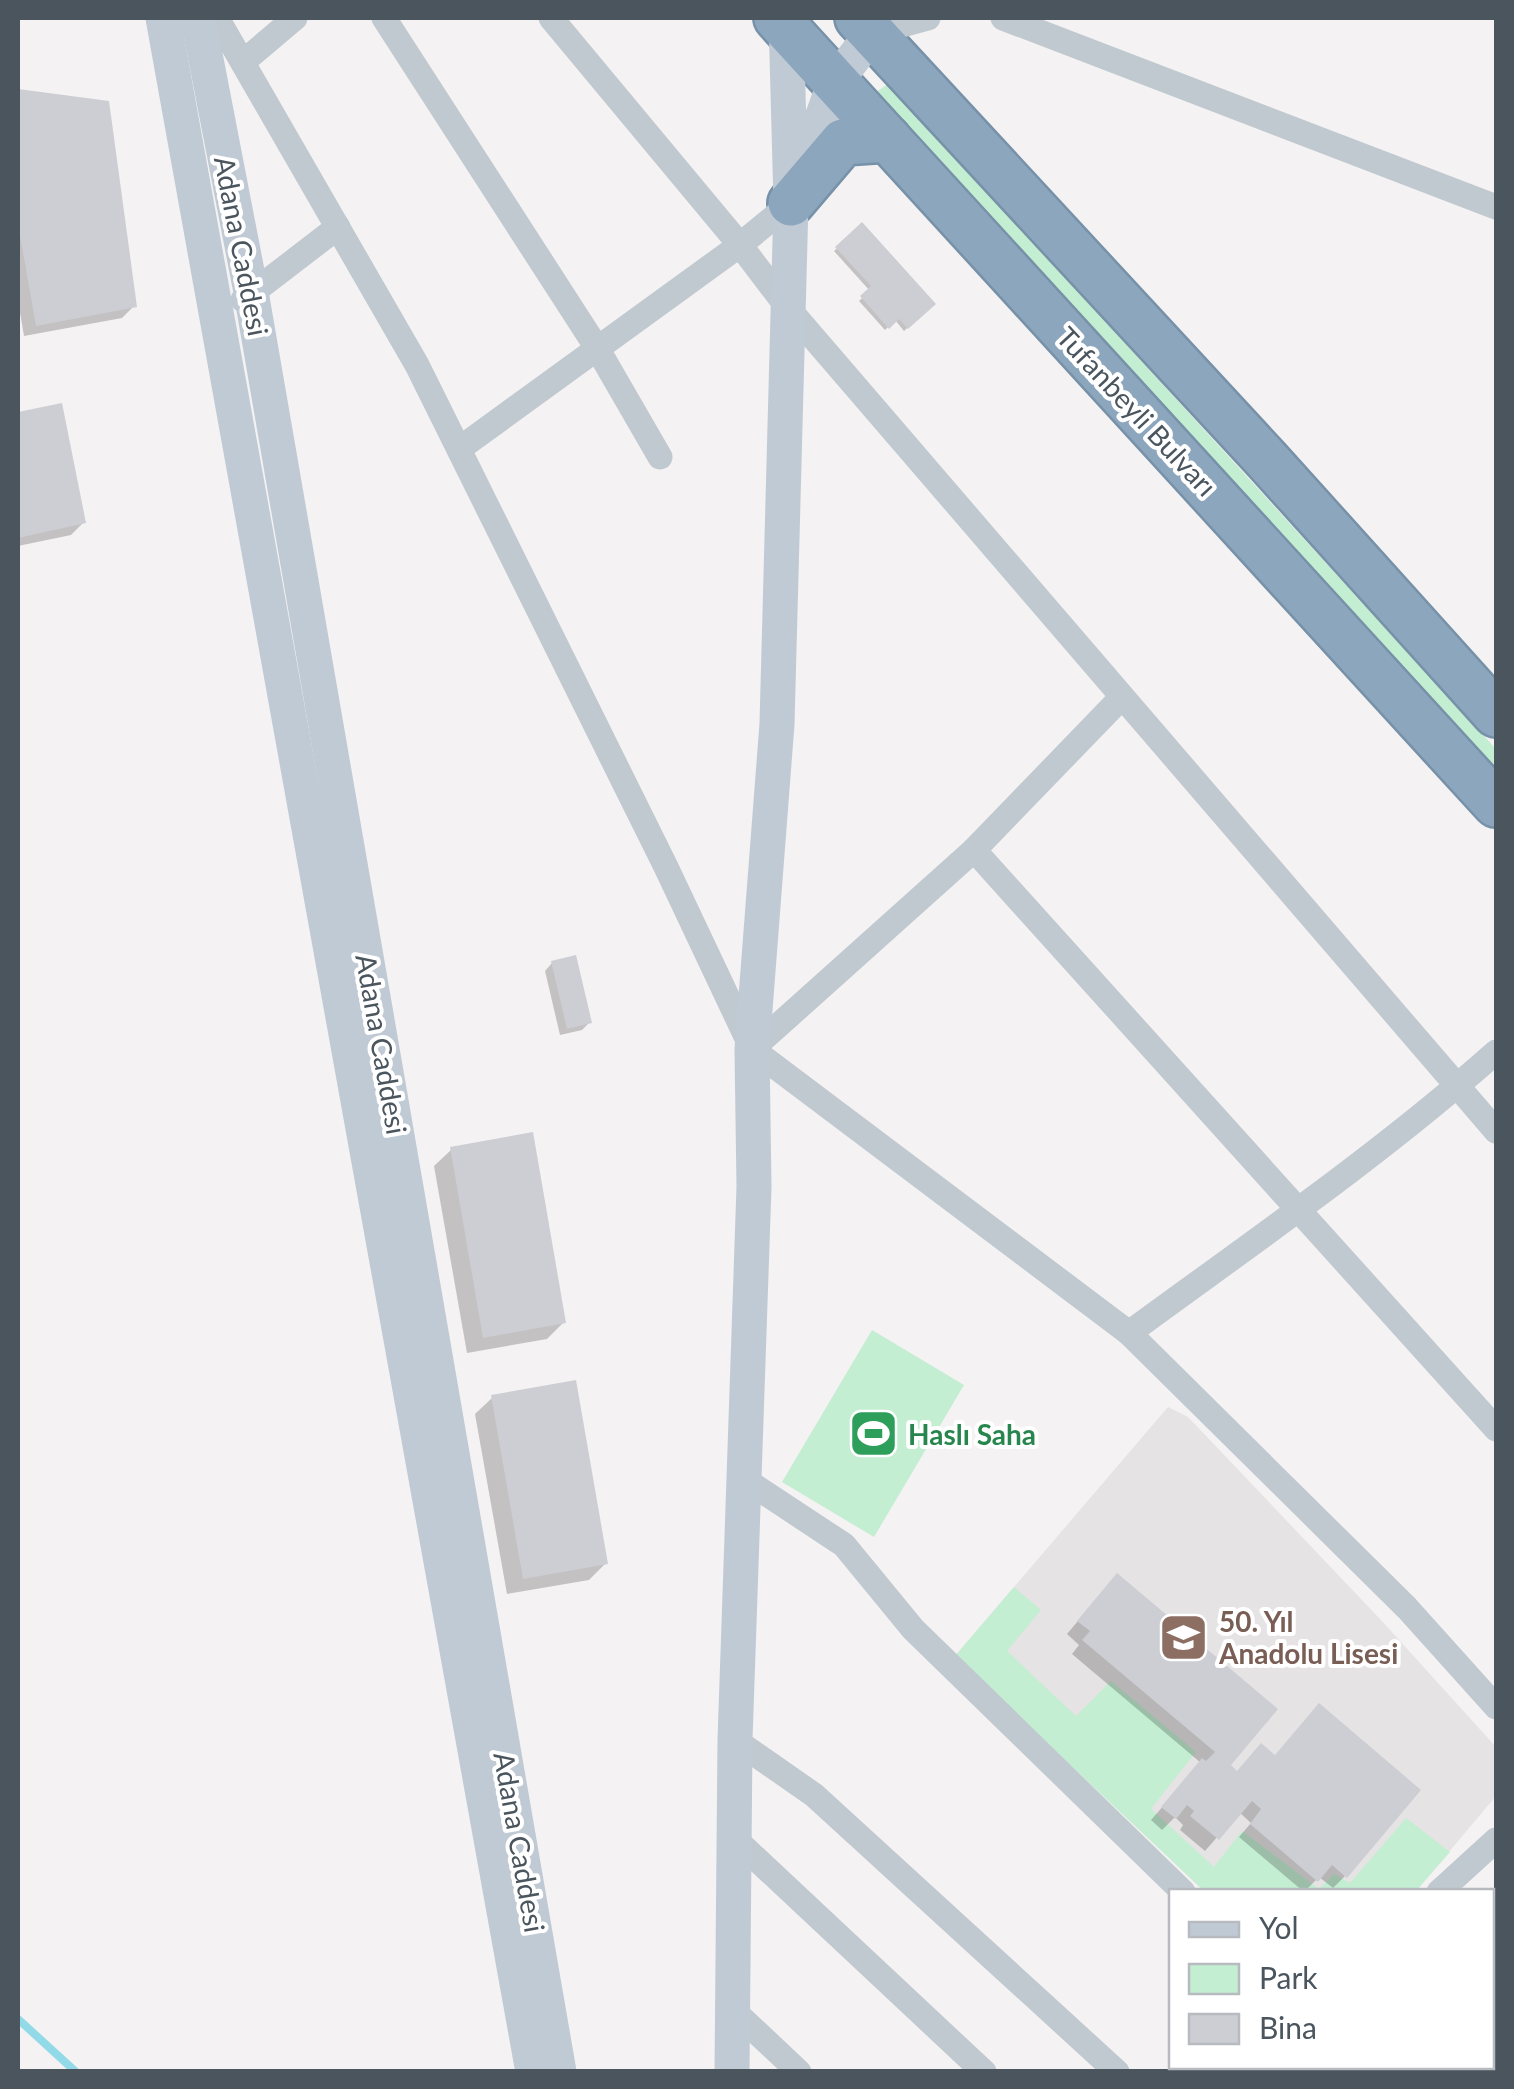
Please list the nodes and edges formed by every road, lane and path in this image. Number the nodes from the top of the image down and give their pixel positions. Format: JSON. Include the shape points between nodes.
{"nodes":[{"id":1,"x":162,"y":18,"type":"edge"},
{"id":2,"x":198,"y":18,"type":"edge"},
{"id":3,"x":218,"y":18,"type":"edge"},
{"id":4,"x":295,"y":18,"type":"edge"},
{"id":5,"x":384,"y":18,"type":"edge"},
{"id":6,"x":551,"y":18,"type":"edge"},
{"id":7,"x":928,"y":18,"type":"edge"},
{"id":8,"x":1004,"y":18,"type":"edge"},
{"id":9,"x":782,"y":21,"type":"edge"},
{"id":10,"x":865,"y":25,"type":"edge"},
{"id":11,"x":243,"y":62,"type":"junction"},
{"id":12,"x":836,"y":82,"type":"junction"},
{"id":13,"x":888,"y":139,"type":"junction"},
{"id":14,"x":790,"y":204,"type":"junction"},
{"id":15,"x":1496,"y":207,"type":"edge"},
{"id":16,"x":338,"y":227,"type":"junction"},
{"id":17,"x":740,"y":245,"type":"junction"},
{"id":18,"x":251,"y":292,"type":"junction"},
{"id":19,"x":788,"y":308,"type":"junction"},
{"id":20,"x":218,"y":327,"type":"junction"},
{"id":21,"x":598,"y":348,"type":"junction"},
{"id":22,"x":459,"y":449,"type":"junction"},
{"id":23,"x":660,"y":457,"type":"dead end"},
{"id":24,"x":1122,"y":698,"type":"junction"},
{"id":25,"x":1496,"y":714,"type":"edge"},
{"id":26,"x":1496,"y":804,"type":"edge"},
{"id":27,"x":974,"y":850,"type":"junction"},
{"id":28,"x":752,"y":1049,"type":"junction"},
{"id":29,"x":1496,"y":1052,"type":"edge"},
{"id":30,"x":1458,"y":1086,"type":"junction"},
{"id":31,"x":1496,"y":1130,"type":"edge"},
{"id":32,"x":1298,"y":1208,"type":"junction"},
{"id":33,"x":1129,"y":1333,"type":"junction"},
{"id":34,"x":1496,"y":1429,"type":"edge"},
{"id":35,"x":744,"y":1479,"type":"junction"},
{"id":36,"x":1496,"y":1707,"type":"edge"},
{"id":37,"x":735,"y":1740,"type":"junction"},
{"id":38,"x":734,"y":1838,"type":"junction"},
{"id":39,"x":1496,"y":1840,"type":"edge"},
{"id":40,"x":1179,"y":1889,"type":"edge"},
{"id":41,"x":1442,"y":1889,"type":"edge"},
{"id":42,"x":732,"y":2009,"type":"junction"},
{"id":43,"x":534,"y":2072,"type":"edge"},
{"id":44,"x":560,"y":2072,"type":"edge"},
{"id":45,"x":732,"y":2072,"type":"edge"},
{"id":46,"x":799,"y":2072,"type":"edge"},
{"id":47,"x":984,"y":2072,"type":"edge"},
{"id":48,"x":1117,"y":2072,"type":"edge"}],
"edges":[{"from":1,"to":20,"type":"main road"},
{"from":2,"to":18,"type":"main road","name":"Adana Caddesi"},
{"from":3,"to":11,"type":"street"},
{"from":4,"to":11,"type":"street"},
{"from":5,"to":21,"type":"street"},
{"from":6,"to":17,"type":"street"},
{"from":7,"to":10,"type":"street"},
{"from":8,"to":15,"type":"street"},
{"from":9,"to":12,"type":"highway","name":"Tufanbeyli Bulvarı"},
{"from":9,"to":14,"type":"main road"},
{"from":10,"to":12,"type":"main road"},
{"from":10,"to":25,"type":"highway"},
{"from":11,"to":16,"type":"street"},
{"from":12,"to":13,"type":"highway","name":"Tufanbeyli Bulvarı"},
{"from":12,"to":14,"type":"main road"},
{"from":13,"to":14,"type":"highway","via":[[843,142]]},
{"from":13,"to":26,"type":"highway","name":"Tufanbeyli Bulvarı"},
{"from":14,"to":17,"type":"street"},
{"from":14,"to":19,"type":"main road"},
{"from":16,"to":18,"type":"street"},
{"from":16,"to":22,"type":"street"},
{"from":17,"to":19,"type":"street"},
{"from":17,"to":21,"type":"street"},
{"from":18,"to":20,"type":"street"},
{"from":18,"to":44,"type":"main road","name":"Adana Caddesi"},
{"from":19,"to":24,"type":"street"},
{"from":19,"to":28,"type":"main road","via":[[777,724]]},
{"from":20,"to":43,"type":"main road"},
{"from":21,"to":22,"type":"street"},
{"from":21,"to":23,"type":"street"},
{"from":22,"to":28,"type":"street"},
{"from":24,"to":27,"type":"street"},
{"from":24,"to":30,"type":"street"},
{"from":27,"to":28,"type":"street"},
{"from":27,"to":32,"type":"street"},
{"from":28,"to":33,"type":"street"},
{"from":28,"to":35,"type":"main road"},
{"from":29,"to":30,"type":"street"},
{"from":30,"to":31,"type":"street"},
{"from":30,"to":32,"type":"street"},
{"from":32,"to":33,"type":"street"},
{"from":32,"to":34,"type":"street"},
{"from":33,"to":36,"type":"street","via":[[1407,1608]]},
{"from":35,"to":37,"type":"main road"},
{"from":35,"to":40,"type":"street","via":[[844,1545],[913,1629]]},
{"from":37,"to":38,"type":"main road"},
{"from":37,"to":48,"type":"street","via":[[814,1795]]},
{"from":38,"to":42,"type":"main road"},
{"from":38,"to":47,"type":"street"},
{"from":39,"to":41,"type":"street"},
{"from":42,"to":45,"type":"main road"},
{"from":42,"to":46,"type":"street"}]}
